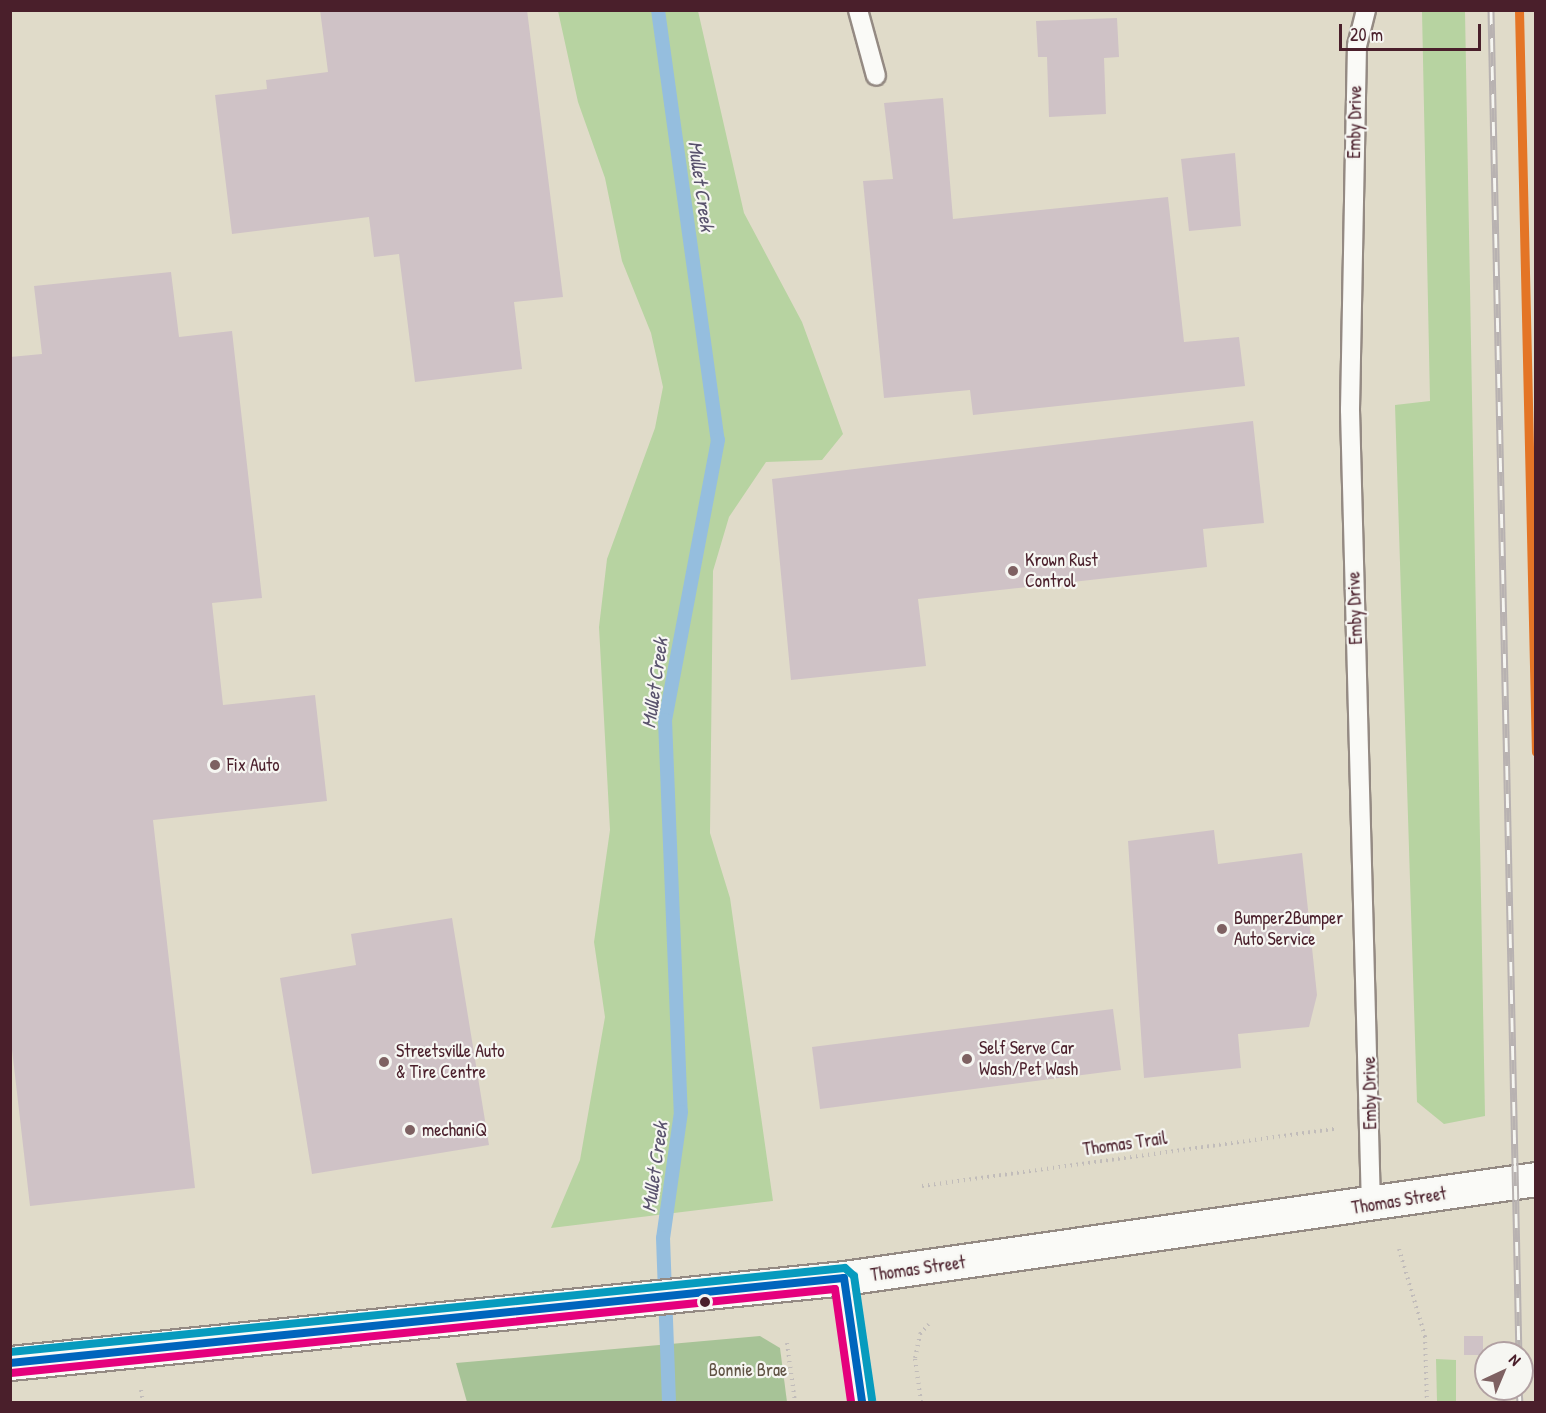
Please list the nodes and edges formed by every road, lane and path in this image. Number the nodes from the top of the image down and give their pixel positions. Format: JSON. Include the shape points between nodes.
{"nodes":[{"id":1,"x":858,"y":10,"type":"edge"},
{"id":2,"x":1366,"y":10,"type":"edge"},
{"id":3,"x":876,"y":76,"type":"dead end"},
{"id":4,"x":1332,"y":1130,"type":"dead end"},
{"id":5,"x":1536,"y":1179,"type":"edge"},
{"id":6,"x":922,"y":1186,"type":"dead end"},
{"id":7,"x":1371,"y":1206,"type":"junction"},
{"id":8,"x":1399,"y":1249,"type":"dead end"},
{"id":9,"x":844,"y":1278,"type":"junction"},
{"id":10,"x":929,"y":1324,"type":"dead end"},
{"id":11,"x":787,"y":1343,"type":"dead end"},
{"id":12,"x":10,"y":1363,"type":"edge"},
{"id":13,"x":795,"y":1402,"type":"edge"},
{"id":14,"x":862,"y":1402,"type":"edge"},
{"id":15,"x":921,"y":1402,"type":"edge"},
{"id":16,"x":1427,"y":1402,"type":"edge"}],
"edges":[{"from":1,"to":3,"type":"lane"},
{"from":2,"to":7,"type":"lane","name":"Emby Drive","via":[[1357,45],[1350,410]]},
{"from":4,"to":6,"type":"path","name":"Thomas Trail"},
{"from":5,"to":7,"type":"street","name":"Thomas Street"},
{"from":7,"to":9,"type":"street","name":"Thomas Street"},
{"from":8,"to":16,"type":"path","via":[[1425,1336]]},
{"from":9,"to":12,"type":"street","name":"Thomas Street"},
{"from":9,"to":14,"type":"lane"},
{"from":10,"to":15,"type":"path","via":[[920,1334],[915,1358]]},
{"from":11,"to":13,"type":"path"}]}
